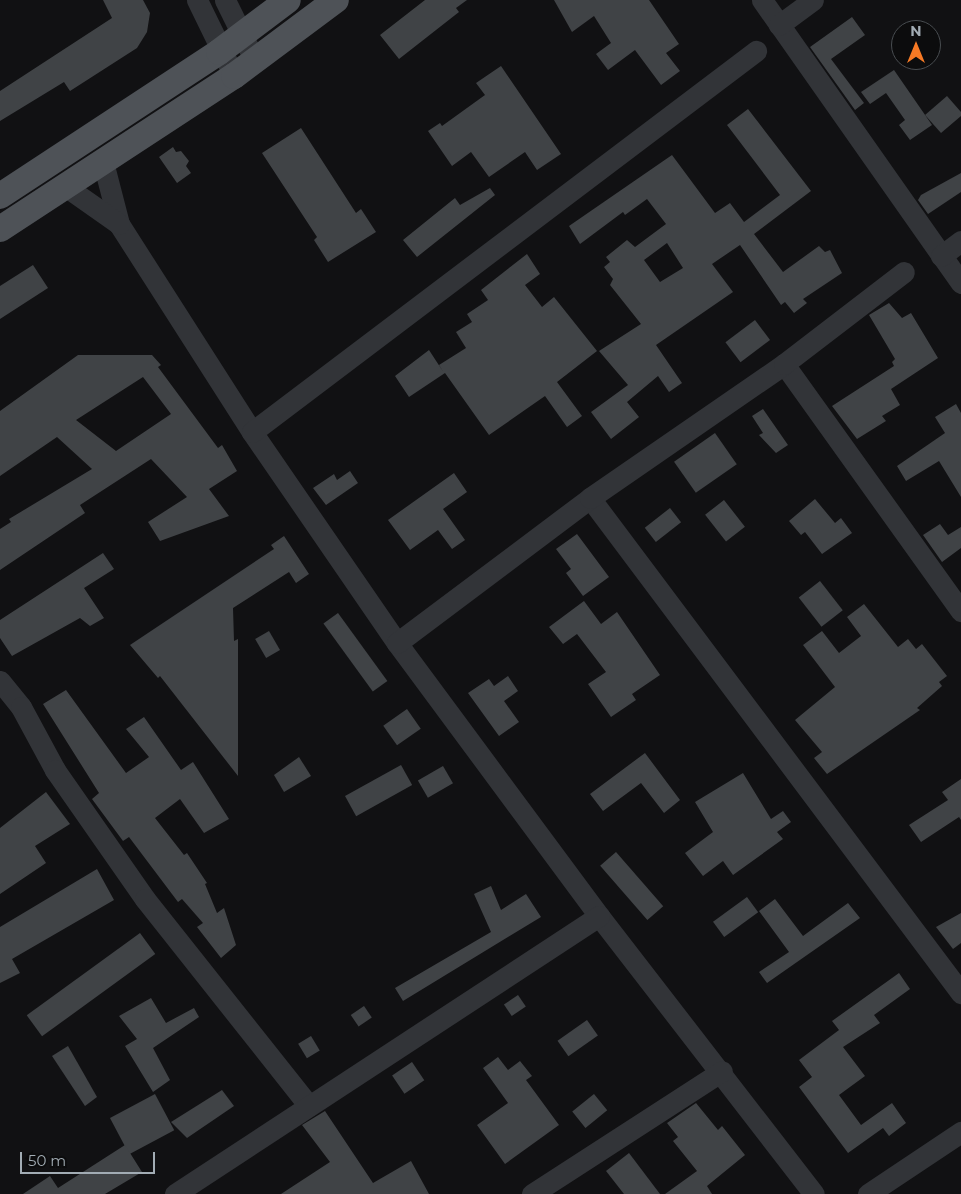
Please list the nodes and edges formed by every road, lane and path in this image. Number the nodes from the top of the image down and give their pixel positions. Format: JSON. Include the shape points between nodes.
{"nodes":[{"id":1,"x":197,"y":0,"type":"edge"},
{"id":2,"x":225,"y":0,"type":"edge"},
{"id":3,"x":288,"y":0,"type":"edge"},
{"id":4,"x":336,"y":0,"type":"edge"},
{"id":5,"x":762,"y":0,"type":"edge"},
{"id":6,"x":813,"y":0,"type":"edge"},
{"id":7,"x":779,"y":25,"type":"junction"},
{"id":8,"x":241,"y":36,"type":"junction"},
{"id":9,"x":756,"y":51,"type":"dead end"},
{"id":10,"x":220,"y":52,"type":"junction"},
{"id":11,"x":255,"y":61,"type":"junction"},
{"id":12,"x":234,"y":76,"type":"junction"},
{"id":13,"x":103,"y":162,"type":"junction"},
{"id":14,"x":65,"y":186,"type":"junction"},
{"id":15,"x":0,"y":196,"type":"edge"},
{"id":16,"x":119,"y":224,"type":"junction"},
{"id":17,"x":0,"y":229,"type":"edge"},
{"id":18,"x":961,"y":241,"type":"edge"},
{"id":19,"x":941,"y":256,"type":"junction"},
{"id":20,"x":904,"y":272,"type":"dead end"},
{"id":21,"x":961,"y":283,"type":"edge"},
{"id":22,"x":784,"y":364,"type":"junction"},
{"id":23,"x":252,"y":432,"type":"junction"},
{"id":24,"x":590,"y":498,"type":"junction"},
{"id":25,"x":961,"y":611,"type":"edge"},
{"id":26,"x":397,"y":643,"type":"junction"},
{"id":27,"x":0,"y":681,"type":"edge"},
{"id":28,"x":599,"y":916,"type":"junction"},
{"id":29,"x":961,"y":993,"type":"edge"},
{"id":30,"x":722,"y":1071,"type":"junction"},
{"id":31,"x":309,"y":1106,"type":"junction"},
{"id":32,"x":961,"y":1132,"type":"edge"},
{"id":33,"x":176,"y":1194,"type":"edge"},
{"id":34,"x":532,"y":1194,"type":"edge"},
{"id":35,"x":814,"y":1194,"type":"edge"},
{"id":36,"x":868,"y":1194,"type":"edge"}],
"edges":[{"from":1,"to":10,"type":"street"},
{"from":2,"to":8,"type":"street"},
{"from":3,"to":8,"type":"main road"},
{"from":4,"to":11,"type":"main road"},
{"from":5,"to":7,"type":"street"},
{"from":6,"to":7,"type":"street"},
{"from":7,"to":19,"type":"street"},
{"from":8,"to":10,"type":"main road"},
{"from":8,"to":11,"type":"street"},
{"from":9,"to":23,"type":"street"},
{"from":10,"to":12,"type":"street"},
{"from":10,"to":15,"type":"main road"},
{"from":11,"to":12,"type":"main road"},
{"from":12,"to":13,"type":"main road"},
{"from":13,"to":14,"type":"main road"},
{"from":13,"to":16,"type":"street"},
{"from":14,"to":16,"type":"street"},
{"from":14,"to":17,"type":"main road"},
{"from":16,"to":23,"type":"street"},
{"from":18,"to":19,"type":"street"},
{"from":19,"to":21,"type":"street"},
{"from":20,"to":22,"type":"street"},
{"from":22,"to":24,"type":"street"},
{"from":22,"to":25,"type":"street"},
{"from":23,"to":26,"type":"street"},
{"from":24,"to":26,"type":"street"},
{"from":24,"to":29,"type":"street"},
{"from":26,"to":28,"type":"street"},
{"from":27,"to":31,"type":"street","via":[[21,707],[56,770],[145,899]]},
{"from":28,"to":30,"type":"street"},
{"from":28,"to":31,"type":"street"},
{"from":30,"to":34,"type":"street"},
{"from":30,"to":35,"type":"street"},
{"from":31,"to":33,"type":"street"},
{"from":32,"to":36,"type":"street"}]}
